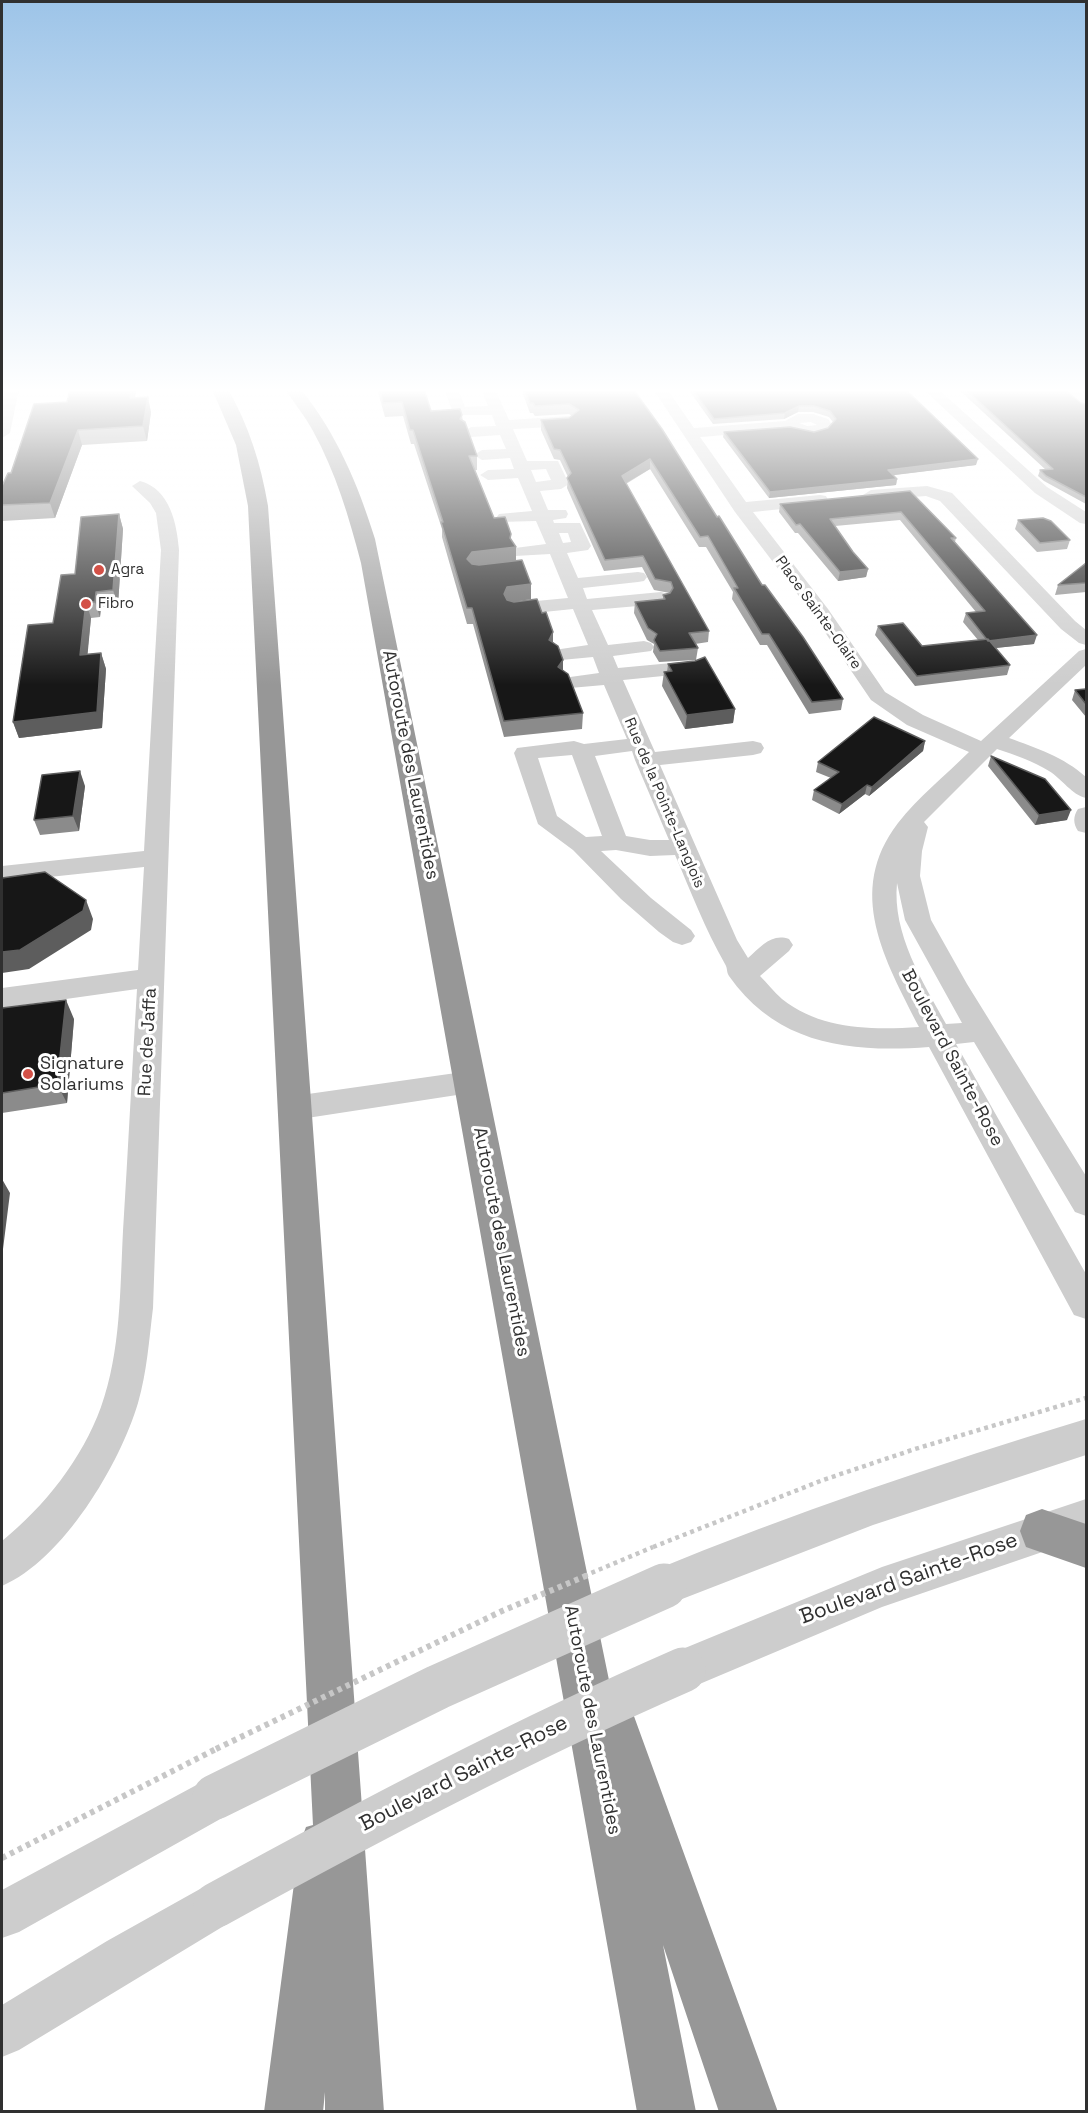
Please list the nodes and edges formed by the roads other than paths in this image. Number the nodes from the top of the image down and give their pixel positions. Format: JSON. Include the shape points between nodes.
{"nodes":[{"id":1,"x":142,"y":488,"type":"edge"},
{"id":2,"x":254,"y":488,"type":"edge"},
{"id":3,"x":351,"y":488,"type":"edge"},
{"id":4,"x":515,"y":488,"type":"edge"},
{"id":5,"x":550,"y":488,"type":"edge"},
{"id":6,"x":557,"y":488,"type":"edge"},
{"id":7,"x":727,"y":488,"type":"edge"},
{"id":8,"x":1038,"y":488,"type":"edge"},
{"id":9,"x":1041,"y":490,"type":"junction"},
{"id":10,"x":1016,"y":492,"type":"dead end"},
{"id":11,"x":533,"y":496,"type":"edge"},
{"id":12,"x":853,"y":497,"type":"edge"},
{"id":13,"x":834,"y":499,"type":"edge"},
{"id":14,"x":741,"y":508,"type":"junction"},
{"id":15,"x":505,"y":518,"type":"edge"},
{"id":16,"x":1086,"y":519,"type":"edge"},
{"id":17,"x":521,"y":560,"type":"edge"},
{"id":18,"x":638,"y":577,"type":"dead end"},
{"id":19,"x":539,"y":591,"type":"dead end"},
{"id":20,"x":661,"y":598,"type":"edge"},
{"id":21,"x":515,"y":609,"type":"edge"},
{"id":22,"x":628,"y":618,"type":"dead end"},
{"id":23,"x":1086,"y":639,"type":"edge"},
{"id":24,"x":644,"y":647,"type":"dead end"},
{"id":25,"x":599,"y":651,"type":"junction"},
{"id":26,"x":561,"y":654,"type":"edge"},
{"id":27,"x":1086,"y":655,"type":"edge"},
{"id":28,"x":693,"y":666,"type":"edge"},
{"id":29,"x":610,"y":676,"type":"junction"},
{"id":30,"x":570,"y":682,"type":"edge"},
{"id":31,"x":988,"y":745,"type":"junction"},
{"id":32,"x":753,"y":748,"type":"dead end"},
{"id":33,"x":582,"y":751,"type":"junction"},
{"id":34,"x":642,"y":752,"type":"junction"},
{"id":35,"x":1086,"y":791,"type":"edge"},
{"id":36,"x":927,"y":806,"type":"junction"},
{"id":37,"x":1086,"y":814,"type":"edge"},
{"id":38,"x":1086,"y":826,"type":"edge"},
{"id":39,"x":616,"y":842,"type":"junction"},
{"id":40,"x":581,"y":845,"type":"junction"},
{"id":41,"x":684,"y":847,"type":"junction"},
{"id":42,"x":155,"y":858,"type":"junction"},
{"id":43,"x":2,"y":874,"type":"edge"},
{"id":44,"x":682,"y":936,"type":"dead end"},
{"id":45,"x":780,"y":945,"type":"dead end"},
{"id":46,"x":741,"y":972,"type":"junction"},
{"id":47,"x":150,"y":978,"type":"junction"},
{"id":48,"x":2,"y":998,"type":"edge"},
{"id":49,"x":982,"y":1031,"type":"junction"},
{"id":50,"x":938,"y":1036,"type":"junction"},
{"id":51,"x":470,"y":1082,"type":"junction"},
{"id":52,"x":294,"y":1108,"type":"junction"},
{"id":53,"x":1086,"y":1203,"type":"edge"},
{"id":54,"x":1086,"y":1304,"type":"edge"},
{"id":55,"x":1086,"y":1437,"type":"edge"},
{"id":56,"x":1086,"y":1518,"type":"edge"},
{"id":57,"x":1042,"y":1532,"type":"junction"},
{"id":58,"x":1086,"y":1546,"type":"edge"},
{"id":59,"x":2,"y":1566,"type":"edge"},
{"id":60,"x":569,"y":1605,"type":"junction"},
{"id":61,"x":335,"y":1757,"type":"junction"},
{"id":62,"x":2,"y":1915,"type":"edge"},
{"id":63,"x":2,"y":2033,"type":"edge"},
{"id":64,"x":293,"y":2112,"type":"edge"},
{"id":65,"x":355,"y":2112,"type":"edge"},
{"id":66,"x":667,"y":2112,"type":"edge"},
{"id":67,"x":749,"y":2112,"type":"edge"}],
"edges":[{"from":1,"to":42,"type":"street","name":"Rue de Jaffa","via":[[164,509],[170,527]]},
{"from":2,"to":52,"type":"highway"},
{"from":3,"to":51,"type":"highway","name":"Autoroute des Laurentides","via":[[363,527]]},
{"from":4,"to":11,"type":"street"},
{"from":5,"to":11,"type":"street"},
{"from":6,"to":11,"type":"street","via":[[572,512]]},
{"from":7,"to":14,"type":"street","name":"Place Sainte-Claire"},
{"from":8,"to":9,"type":"street"},
{"from":9,"to":10,"type":"street"},
{"from":9,"to":16,"type":"street"},
{"from":11,"to":15,"type":"street"},
{"from":11,"to":17,"type":"street"},
{"from":11,"to":18,"type":"street"},
{"from":11,"to":19,"type":"street"},
{"from":11,"to":20,"type":"street"},
{"from":11,"to":21,"type":"street"},
{"from":11,"to":22,"type":"street"},
{"from":11,"to":25,"type":"street","name":"Rue de la Pointe-Langlois"},
{"from":12,"to":23,"type":"street","via":[[927,491],[946,497]]},
{"from":13,"to":14,"type":"street"},
{"from":14,"to":31,"type":"street","name":"Place Sainte-Claire","via":[[879,696],[915,720]]},
{"from":24,"to":25,"type":"street"},
{"from":25,"to":26,"type":"street"},
{"from":25,"to":29,"type":"street","name":"Rue de la Pointe-Langlois"},
{"from":27,"to":31,"type":"street","name":"Boulevard Sainte-Rose"},
{"from":28,"to":29,"type":"street"},
{"from":29,"to":30,"type":"street"},
{"from":29,"to":34,"type":"street","name":"Rue de la Pointe-Langlois"},
{"from":31,"to":35,"type":"street","name":"Place Sainte-Claire","via":[[1051,763],[1070,774]]},
{"from":31,"to":36,"type":"street","name":"Boulevard Sainte-Rose"},
{"from":32,"to":34,"type":"street"},
{"from":33,"to":34,"type":"street"},
{"from":33,"to":39,"type":"street"},
{"from":33,"to":40,"type":"street","via":[[574,748],[525,753],[546,819]]},
{"from":34,"to":41,"type":"street","name":"Rue de la Pointe-Langlois"},
{"from":36,"to":49,"type":"street","name":"Boulevard Sainte-Rose","via":[[913,836],[910,890],[918,920]]},
{"from":36,"to":50,"type":"street","name":"Boulevard Sainte-Rose","via":[[897,842],[888,862],[884,892],[892,940]]},
{"from":37,"to":38,"type":"street"},
{"from":39,"to":40,"type":"street"},
{"from":39,"to":41,"type":"street","via":[[657,849]]},
{"from":40,"to":44,"type":"street","via":[[618,884]]},
{"from":41,"to":46,"type":"street","name":"Rue de la Pointe-Langlois","via":[[723,940]]},
{"from":42,"to":43,"type":"street"},
{"from":42,"to":47,"type":"street","name":"Rue de Jaffa"},
{"from":45,"to":46,"type":"street","via":[[753,968]]},
{"from":46,"to":50,"type":"street","name":"Rue de la Pointe-Langlois","via":[[771,1007],[805,1026],[863,1038]]},
{"from":47,"to":48,"type":"street"},
{"from":47,"to":59,"type":"street","name":"Rue de Jaffa","via":[[136,1308],[126,1380],[104,1444],[83,1480],[40,1533]]},
{"from":49,"to":50,"type":"street","name":"Rue de la Pointe-Langlois"},
{"from":49,"to":53,"type":"street","name":"Boulevard Sainte-Rose"},
{"from":50,"to":54,"type":"street","name":"Boulevard Sainte-Rose"},
{"from":51,"to":52,"type":"street"},
{"from":51,"to":60,"type":"highway","name":"Autoroute des Laurentides"},
{"from":52,"to":61,"type":"highway"},
{"from":55,"to":62,"type":"street","bridge":true,"via":[[906,1494],[664,1586],[553,1633],[215,1797]]},
{"from":56,"to":57,"type":"street","name":"Boulevard Sainte-Rose"},
{"from":57,"to":58,"type":"highway"},
{"from":57,"to":63,"type":"street","name":"Boulevard Sainte-Rose","bridge":true,"via":[[836,1604],[560,1725],[438,1785],[216,1905]]},
{"from":60,"to":66,"type":"highway","name":"Autoroute des Laurentides"},
{"from":60,"to":67,"type":"highway"},
{"from":61,"to":64,"type":"highway"},
{"from":61,"to":65,"type":"highway"}]}
